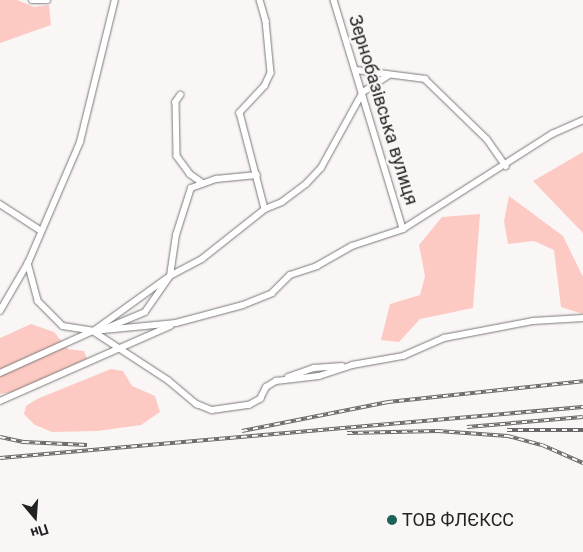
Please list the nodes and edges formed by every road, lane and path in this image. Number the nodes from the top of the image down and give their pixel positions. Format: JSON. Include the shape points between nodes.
{"nodes":[{"id":1,"x":32,"y":0,"type":"edge"},
{"id":2,"x":47,"y":0,"type":"edge"},
{"id":3,"x":115,"y":0,"type":"edge"},
{"id":4,"x":260,"y":0,"type":"edge"},
{"id":5,"x":334,"y":0,"type":"edge"},
{"id":6,"x":356,"y":70,"type":"junction"},
{"id":7,"x":389,"y":75,"type":"junction"},
{"id":8,"x":363,"y":92,"type":"junction"},
{"id":9,"x":180,"y":95,"type":"dead end"},
{"id":10,"x":583,"y":120,"type":"edge"},
{"id":11,"x":506,"y":166,"type":"junction"},
{"id":12,"x":257,"y":175,"type":"junction"},
{"id":13,"x":203,"y":183,"type":"junction"},
{"id":14,"x":0,"y":204,"type":"edge"},
{"id":15,"x":265,"y":209,"type":"junction"},
{"id":16,"x":403,"y":229,"type":"junction"},
{"id":17,"x":40,"y":230,"type":"junction"},
{"id":18,"x":28,"y":263,"type":"junction"},
{"id":19,"x":170,"y":276,"type":"junction"},
{"id":20,"x":0,"y":311,"type":"edge"},
{"id":21,"x":583,"y":318,"type":"edge"},
{"id":22,"x":176,"y":323,"type":"junction"},
{"id":23,"x":93,"y":332,"type":"junction"},
{"id":24,"x":119,"y":349,"type":"junction"},
{"id":25,"x":0,"y":373,"type":"edge"},
{"id":26,"x":0,"y":401,"type":"edge"}],
"edges":[{"from":1,"to":2,"type":"street"},
{"from":3,"to":17,"type":"street","via":[[80,142]]},
{"from":4,"to":12,"type":"street","via":[[266,21],[271,73],[265,86],[240,113]]},
{"from":5,"to":6,"type":"street","name":"Зернобазівська вулиця"},
{"from":6,"to":7,"type":"street"},
{"from":6,"to":8,"type":"street","name":"Зернобазівська вулиця"},
{"from":7,"to":8,"type":"street"},
{"from":7,"to":11,"type":"street","via":[[425,79],[487,139]]},
{"from":8,"to":15,"type":"street","via":[[321,168],[282,202]]},
{"from":8,"to":16,"type":"street","name":"Зернобазівська вулиця","via":[[378,154]]},
{"from":9,"to":13,"type":"street","via":[[176,102],[177,156],[190,174]]},
{"from":10,"to":11,"type":"street","via":[[552,134]]},
{"from":11,"to":16,"type":"street"},
{"from":12,"to":13,"type":"street"},
{"from":12,"to":15,"type":"street"},
{"from":13,"to":19,"type":"street","via":[[188,192],[176,235]]},
{"from":14,"to":17,"type":"street"},
{"from":15,"to":19,"type":"street","via":[[202,259]]},
{"from":16,"to":22,"type":"street","via":[[352,246],[317,266],[290,274],[272,293],[243,305]]},
{"from":17,"to":18,"type":"street"},
{"from":18,"to":20,"type":"street"},
{"from":18,"to":23,"type":"street","via":[[38,301],[51,316],[63,326]]},
{"from":19,"to":23,"type":"street"},
{"from":19,"to":23,"type":"street","via":[[145,312],[124,323]]},
{"from":21,"to":24,"type":"street","via":[[533,321],[444,338],[403,356],[352,365],[320,376],[276,381],[266,387],[260,399],[249,404],[212,410],[197,404],[168,380]]},
{"from":22,"to":23,"type":"street"},
{"from":22,"to":24,"type":"street"},
{"from":23,"to":24,"type":"street"},
{"from":23,"to":25,"type":"street"},
{"from":24,"to":26,"type":"street"}]}
